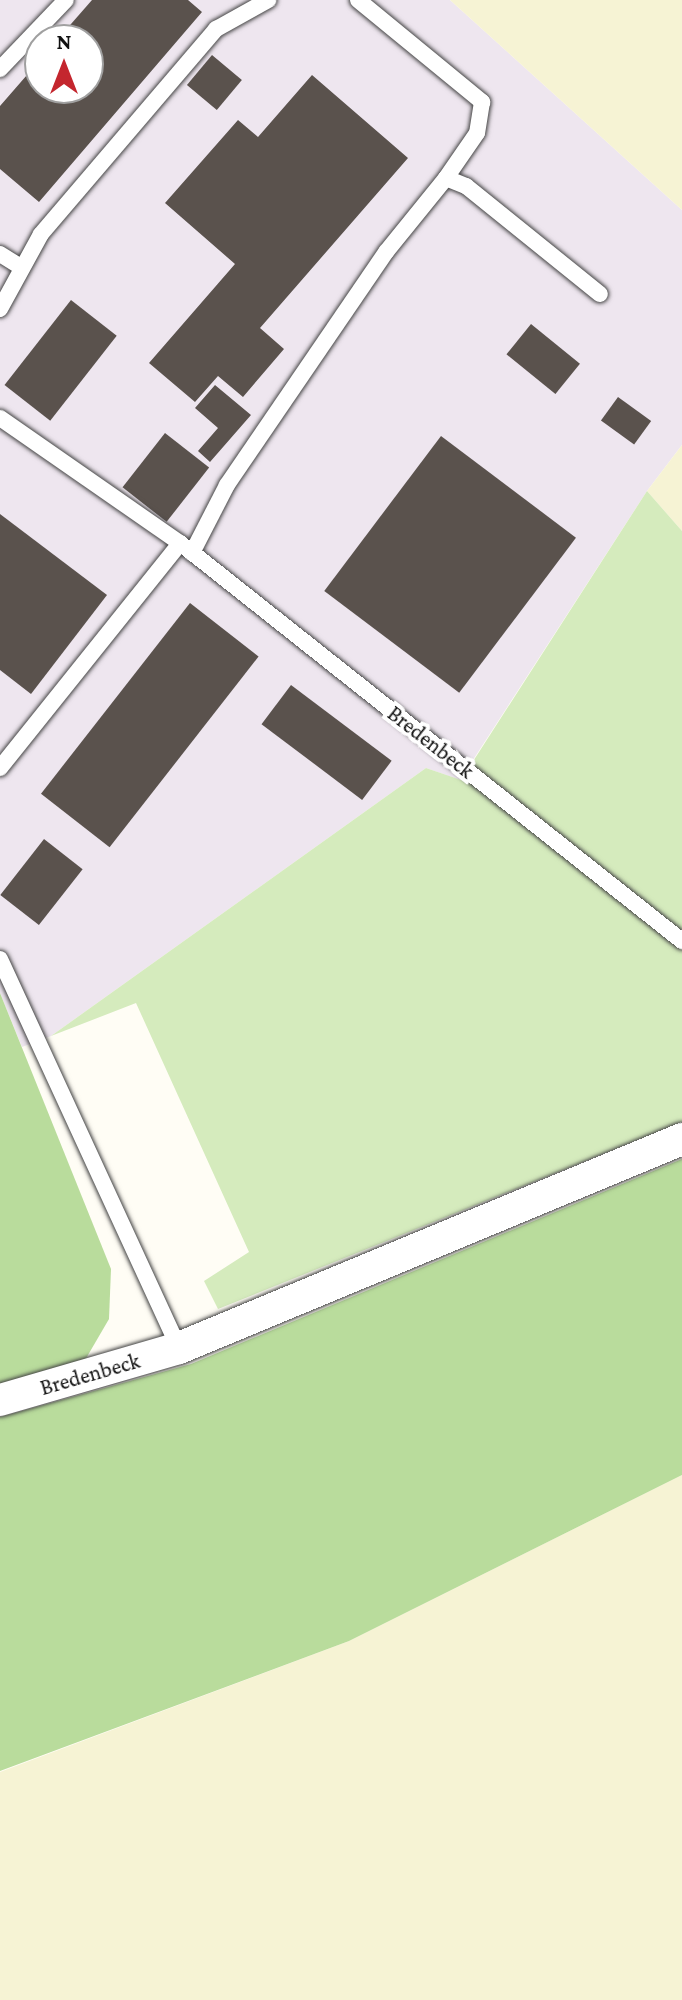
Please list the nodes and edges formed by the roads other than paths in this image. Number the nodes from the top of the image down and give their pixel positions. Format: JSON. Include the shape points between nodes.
{"nodes":[{"id":1,"x":66,"y":0,"type":"edge"},
{"id":2,"x":268,"y":0,"type":"edge"},
{"id":3,"x":358,"y":0,"type":"edge"},
{"id":4,"x":247,"y":3,"type":"edge"},
{"id":5,"x":0,"y":69,"type":"edge"},
{"id":6,"x":446,"y":178,"type":"junction"},
{"id":7,"x":0,"y":254,"type":"edge"},
{"id":8,"x":22,"y":268,"type":"junction"},
{"id":9,"x":600,"y":294,"type":"dead end"},
{"id":10,"x":0,"y":309,"type":"edge"},
{"id":11,"x":0,"y":418,"type":"edge"},
{"id":12,"x":186,"y":548,"type":"junction"},
{"id":13,"x":0,"y":768,"type":"edge"},
{"id":14,"x":682,"y":941,"type":"edge"},
{"id":15,"x":0,"y":959,"type":"edge"},
{"id":16,"x":682,"y":1139,"type":"edge"},
{"id":17,"x":179,"y":1348,"type":"junction"},
{"id":18,"x":0,"y":1400,"type":"edge"}],
"edges":[{"from":1,"to":5,"type":"lane"},
{"from":2,"to":4,"type":"lane"},
{"from":3,"to":6,"type":"lane","via":[[482,102],[477,133]]},
{"from":4,"to":8,"type":"lane","via":[[216,29],[41,234]]},
{"from":6,"to":9,"type":"lane","via":[[466,186]]},
{"from":6,"to":12,"type":"lane","via":[[386,252]]},
{"from":7,"to":8,"type":"lane"},
{"from":8,"to":10,"type":"lane"},
{"from":11,"to":12,"type":"lane","name":"Bredenbeck"},
{"from":12,"to":13,"type":"lane"},
{"from":12,"to":14,"type":"lane","name":"Bredenbeck"},
{"from":15,"to":17,"type":"lane"},
{"from":16,"to":17,"type":"street","name":"Bredenbeck"},
{"from":17,"to":18,"type":"street","name":"Bredenbeck"}]}
